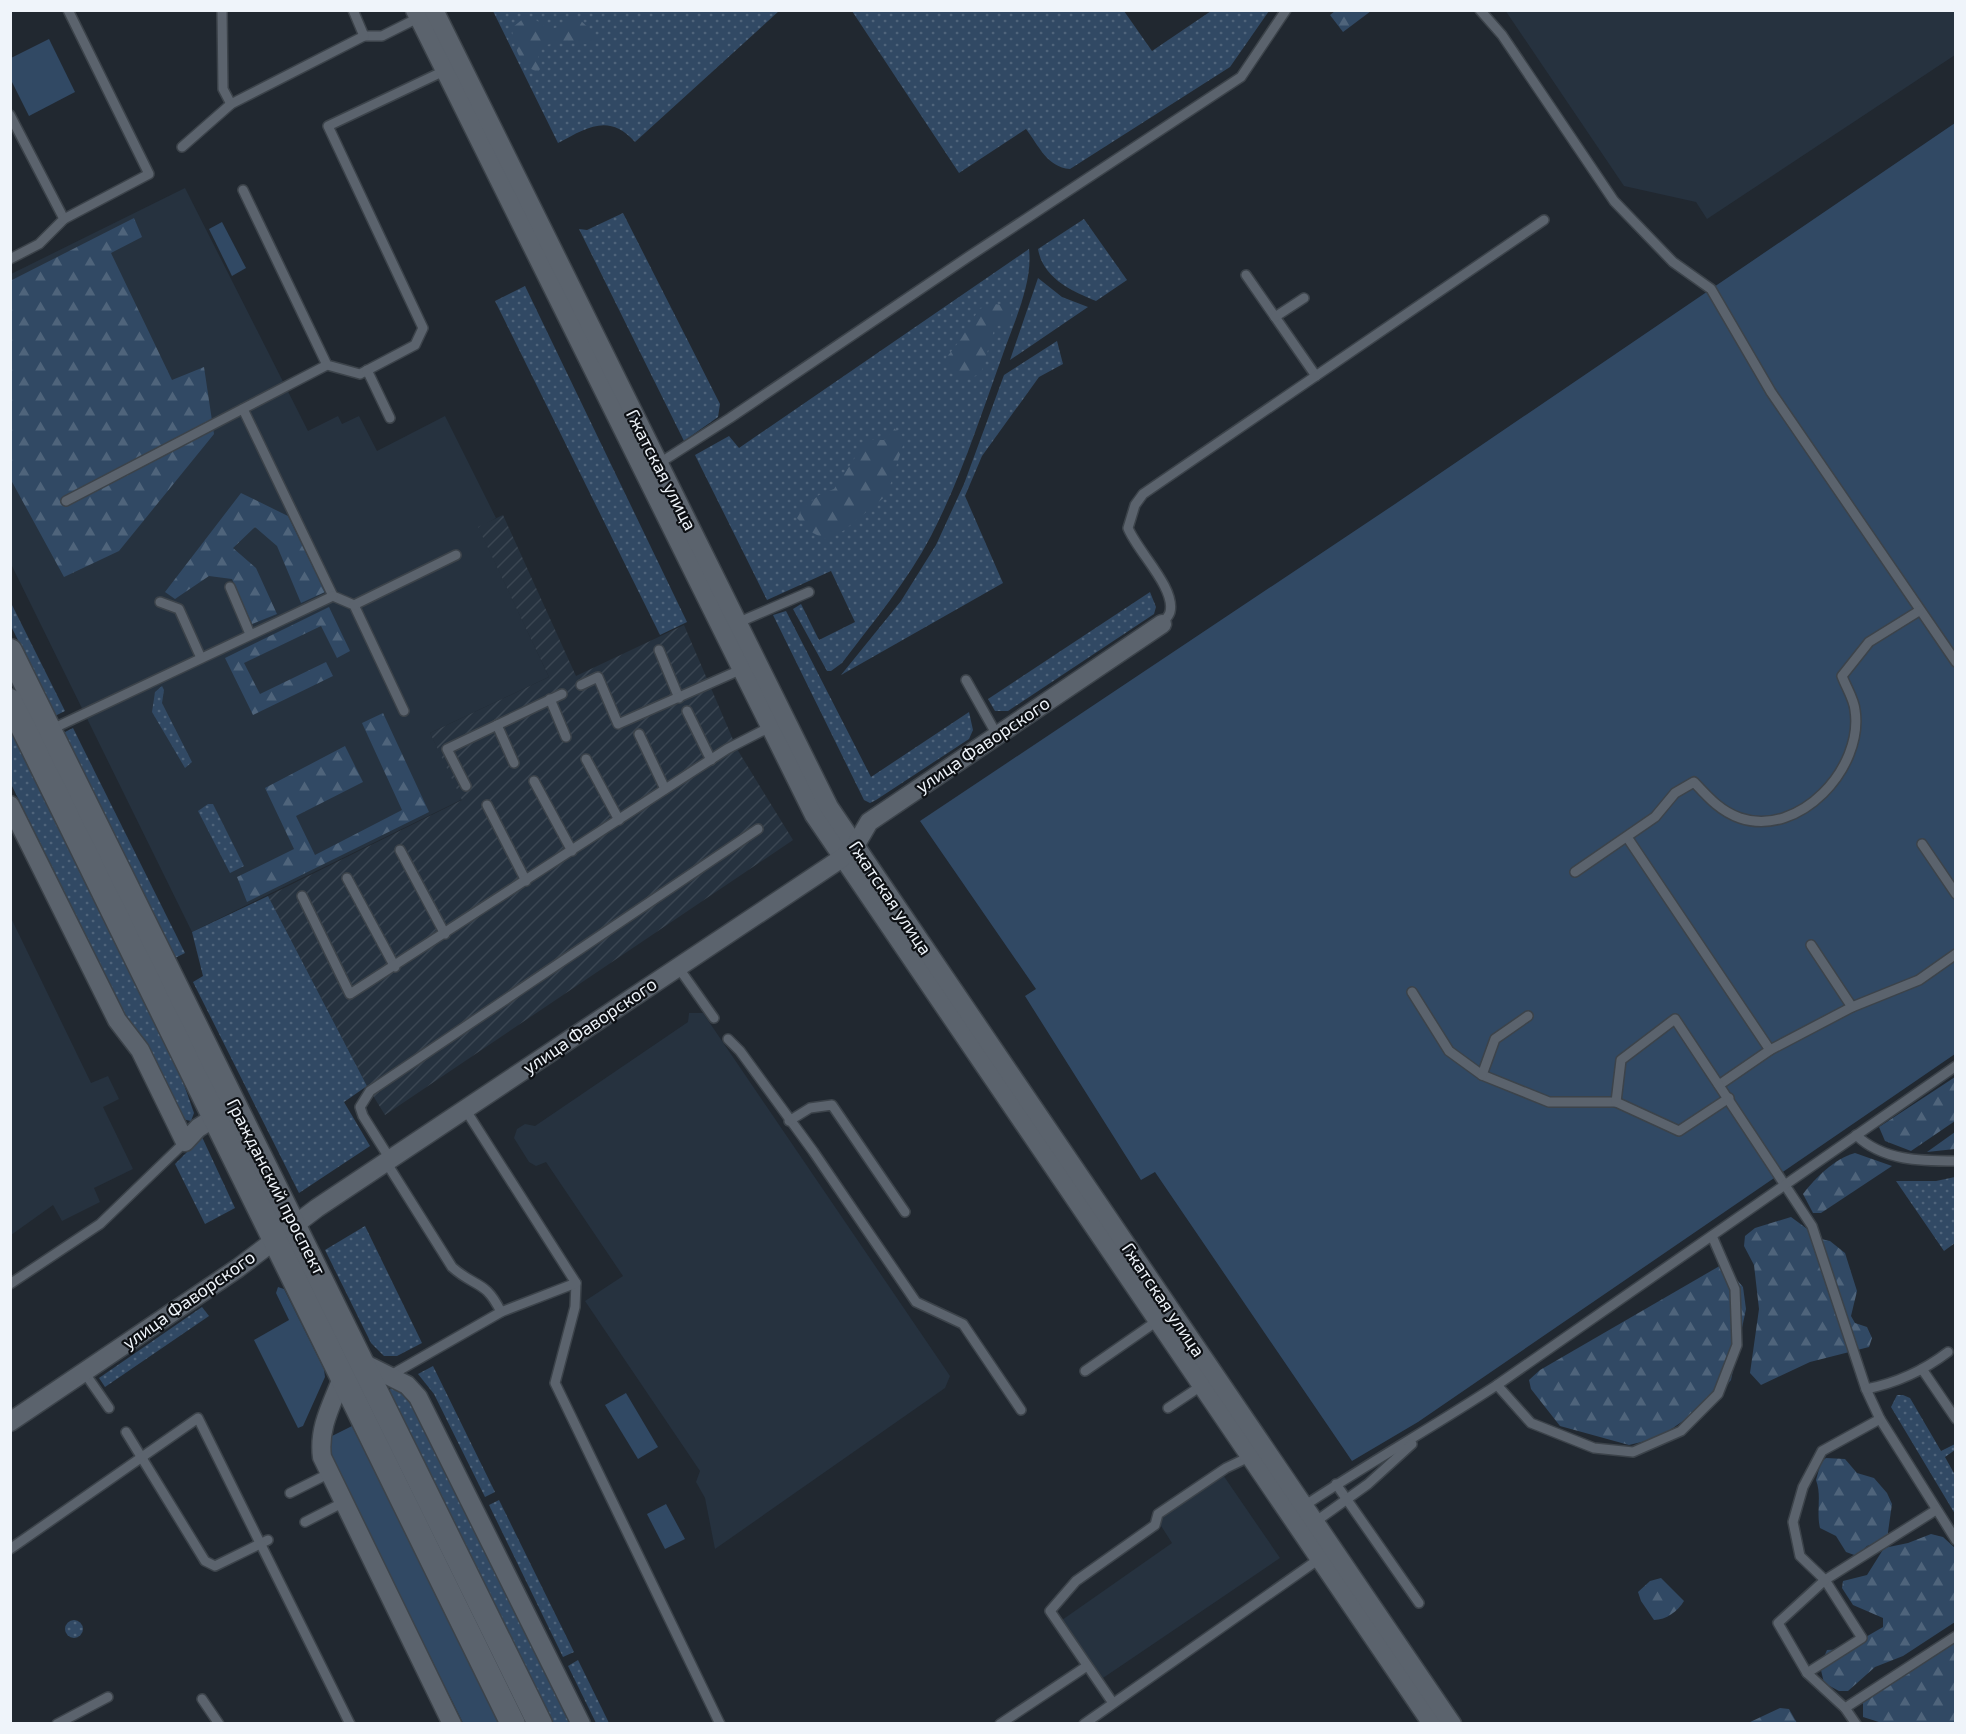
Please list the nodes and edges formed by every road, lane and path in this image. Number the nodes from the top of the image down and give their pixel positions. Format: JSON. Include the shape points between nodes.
{"nodes":[{"id":1,"x":68,"y":10,"type":"edge"},
{"id":2,"x":222,"y":10,"type":"edge"},
{"id":3,"x":353,"y":10,"type":"edge"},
{"id":4,"x":1286,"y":10,"type":"edge"},
{"id":5,"x":1480,"y":10,"type":"edge"},
{"id":6,"x":422,"y":13,"type":"edge"},
{"id":7,"x":364,"y":36,"type":"junction"},
{"id":8,"x":444,"y":71,"type":"junction"},
{"id":9,"x":231,"y":104,"type":"junction"},
{"id":10,"x":10,"y":115,"type":"edge"},
{"id":11,"x":182,"y":147,"type":"dead end"},
{"id":12,"x":243,"y":190,"type":"dead end"},
{"id":13,"x":64,"y":219,"type":"junction"},
{"id":14,"x":1544,"y":220,"type":"dead end"},
{"id":15,"x":10,"y":259,"type":"edge"},
{"id":16,"x":1246,"y":276,"type":"dead end"},
{"id":17,"x":1304,"y":298,"type":"dead end"},
{"id":18,"x":1275,"y":317,"type":"junction"},
{"id":19,"x":327,"y":365,"type":"junction"},
{"id":20,"x":367,"y":370,"type":"junction"},
{"id":21,"x":1316,"y":376,"type":"junction"},
{"id":22,"x":243,"y":409,"type":"junction"},
{"id":23,"x":390,"y":418,"type":"dead end"},
{"id":24,"x":658,"y":464,"type":"junction"},
{"id":25,"x":66,"y":501,"type":"dead end"},
{"id":26,"x":456,"y":555,"type":"dead end"},
{"id":27,"x":230,"y":587,"type":"dead end"},
{"id":28,"x":808,"y":592,"type":"dead end"},
{"id":29,"x":333,"y":596,"type":"junction"},
{"id":30,"x":160,"y":602,"type":"dead end"},
{"id":31,"x":354,"y":605,"type":"junction"},
{"id":32,"x":1919,"y":611,"type":"junction"},
{"id":33,"x":737,"y":622,"type":"junction"},
{"id":34,"x":1162,"y":624,"type":"joint"},
{"id":35,"x":250,"y":634,"type":"junction"},
{"id":36,"x":659,"y":650,"type":"dead end"},
{"id":37,"x":10,"y":651,"type":"edge"},
{"id":38,"x":201,"y":658,"type":"junction"},
{"id":39,"x":1956,"y":662,"type":"edge"},
{"id":40,"x":740,"y":670,"type":"junction"},
{"id":41,"x":966,"y":680,"type":"dead end"},
{"id":42,"x":581,"y":685,"type":"dead end"},
{"id":43,"x":562,"y":694,"type":"dead end"},
{"id":44,"x":679,"y":698,"type":"junction"},
{"id":45,"x":550,"y":699,"type":"junction"},
{"id":46,"x":10,"y":701,"type":"edge"},
{"id":47,"x":404,"y":711,"type":"dead end"},
{"id":48,"x":687,"y":711,"type":"dead end"},
{"id":49,"x":497,"y":725,"type":"junction"},
{"id":50,"x":770,"y":727,"type":"junction"},
{"id":51,"x":50,"y":730,"type":"junction"},
{"id":52,"x":639,"y":734,"type":"dead end"},
{"id":53,"x":998,"y":735,"type":"junction"},
{"id":54,"x":566,"y":736,"type":"dead end"},
{"id":55,"x":586,"y":759,"type":"dead end"},
{"id":56,"x":711,"y":759,"type":"junction"},
{"id":57,"x":514,"y":763,"type":"dead end"},
{"id":58,"x":534,"y":781,"type":"dead end"},
{"id":59,"x":466,"y":786,"type":"dead end"},
{"id":60,"x":665,"y":789,"type":"junction"},
{"id":61,"x":10,"y":805,"type":"edge"},
{"id":62,"x":487,"y":805,"type":"dead end"},
{"id":63,"x":619,"y":820,"type":"junction"},
{"id":64,"x":758,"y":829,"type":"dead end"},
{"id":65,"x":1627,"y":837,"type":"junction"},
{"id":66,"x":1922,"y":844,"type":"dead end"},
{"id":67,"x":399,"y":850,"type":"dead end"},
{"id":68,"x":572,"y":851,"type":"junction"},
{"id":69,"x":848,"y":852,"type":"junction"},
{"id":70,"x":1575,"y":873,"type":"dead end"},
{"id":71,"x":347,"y":878,"type":"dead end"},
{"id":72,"x":526,"y":881,"type":"junction"},
{"id":73,"x":1956,"y":894,"type":"edge"},
{"id":74,"x":302,"y":896,"type":"dead end"},
{"id":75,"x":446,"y":934,"type":"junction"},
{"id":76,"x":1811,"y":945,"type":"dead end"},
{"id":77,"x":1956,"y":954,"type":"edge"},
{"id":78,"x":395,"y":967,"type":"junction"},
{"id":79,"x":678,"y":967,"type":"junction"},
{"id":80,"x":1412,"y":992,"type":"dead end"},
{"id":81,"x":1852,"y":1007,"type":"junction"},
{"id":82,"x":1528,"y":1016,"type":"dead end"},
{"id":83,"x":714,"y":1018,"type":"dead end"},
{"id":84,"x":728,"y":1039,"type":"dead end"},
{"id":85,"x":1770,"y":1050,"type":"junction"},
{"id":86,"x":1956,"y":1066,"type":"edge"},
{"id":87,"x":1482,"y":1075,"type":"junction"},
{"id":88,"x":1719,"y":1085,"type":"junction"},
{"id":89,"x":1729,"y":1098,"type":"junction"},
{"id":90,"x":1616,"y":1102,"type":"junction"},
{"id":91,"x":465,"y":1109,"type":"junction"},
{"id":92,"x":214,"y":1118,"type":"junction"},
{"id":93,"x":789,"y":1121,"type":"junction"},
{"id":94,"x":1856,"y":1135,"type":"junction"},
{"id":95,"x":185,"y":1142,"type":"junction"},
{"id":96,"x":388,"y":1161,"type":"junction"},
{"id":97,"x":1956,"y":1161,"type":"edge"},
{"id":98,"x":1786,"y":1187,"type":"junction"},
{"id":99,"x":905,"y":1212,"type":"dead end"},
{"id":100,"x":295,"y":1226,"type":"junction"},
{"id":101,"x":1712,"y":1236,"type":"junction"},
{"id":102,"x":275,"y":1240,"type":"junction"},
{"id":103,"x":576,"y":1283,"type":"junction"},
{"id":104,"x":10,"y":1284,"type":"edge"},
{"id":105,"x":501,"y":1312,"type":"junction"},
{"id":106,"x":1157,"y":1321,"type":"junction"},
{"id":107,"x":1948,"y":1352,"type":"dead end"},
{"id":108,"x":363,"y":1363,"type":"junction"},
{"id":109,"x":1922,"y":1370,"type":"junction"},
{"id":110,"x":1085,"y":1371,"type":"dead end"},
{"id":111,"x":84,"y":1372,"type":"junction"},
{"id":112,"x":391,"y":1375,"type":"junction"},
{"id":113,"x":342,"y":1378,"type":"junction"},
{"id":114,"x":1497,"y":1385,"type":"junction"},
{"id":115,"x":1201,"y":1386,"type":"junction"},
{"id":116,"x":1866,"y":1389,"type":"junction"},
{"id":117,"x":109,"y":1408,"type":"dead end"},
{"id":118,"x":1168,"y":1408,"type":"dead end"},
{"id":119,"x":1021,"y":1410,"type":"dead end"},
{"id":120,"x":1880,"y":1419,"type":"junction"},
{"id":121,"x":1956,"y":1419,"type":"edge"},
{"id":122,"x":10,"y":1422,"type":"edge"},
{"id":123,"x":126,"y":1432,"type":"dead end"},
{"id":124,"x":1425,"y":1432,"type":"junction"},
{"id":125,"x":1250,"y":1457,"type":"junction"},
{"id":126,"x":142,"y":1458,"type":"junction"},
{"id":127,"x":330,"y":1473,"type":"junction"},
{"id":128,"x":1336,"y":1484,"type":"junction"},
{"id":129,"x":290,"y":1493,"type":"dead end"},
{"id":130,"x":1347,"y":1500,"type":"junction"},
{"id":131,"x":344,"y":1502,"type":"junction"},
{"id":132,"x":1304,"y":1506,"type":"junction"},
{"id":133,"x":1936,"y":1510,"type":"junction"},
{"id":134,"x":305,"y":1522,"type":"dead end"},
{"id":135,"x":1315,"y":1522,"type":"junction"},
{"id":136,"x":1955,"y":1537,"type":"edge"},
{"id":137,"x":264,"y":1542,"type":"junction"},
{"id":138,"x":10,"y":1549,"type":"edge"},
{"id":139,"x":1319,"y":1559,"type":"junction"},
{"id":140,"x":1825,"y":1580,"type":"junction"},
{"id":141,"x":1419,"y":1603,"type":"dead end"},
{"id":142,"x":1956,"y":1636,"type":"edge"},
{"id":143,"x":1087,"y":1666,"type":"junction"},
{"id":144,"x":1807,"y":1673,"type":"junction"},
{"id":145,"x":108,"y":1697,"type":"dead end"},
{"id":146,"x":202,"y":1699,"type":"dead end"},
{"id":147,"x":1113,"y":1703,"type":"junction"},
{"id":148,"x":1845,"y":1708,"type":"junction"},
{"id":149,"x":57,"y":1724,"type":"edge"},
{"id":150,"x":219,"y":1724,"type":"edge"},
{"id":151,"x":350,"y":1724,"type":"edge"},
{"id":152,"x":452,"y":1724,"type":"edge"},
{"id":153,"x":513,"y":1724,"type":"edge"},
{"id":154,"x":540,"y":1724,"type":"edge"},
{"id":155,"x":581,"y":1724,"type":"edge"},
{"id":156,"x":720,"y":1724,"type":"edge"},
{"id":157,"x":1000,"y":1724,"type":"edge"},
{"id":158,"x":1084,"y":1724,"type":"edge"},
{"id":159,"x":1432,"y":1724,"type":"edge"},
{"id":160,"x":1452,"y":1724,"type":"edge"},
{"id":161,"x":1856,"y":1724,"type":"edge"}],
"edges":[{"from":1,"to":13,"type":"lane","via":[[149,174]]},
{"from":2,"to":9,"type":"lane","via":[[223,89]]},
{"from":3,"to":7,"type":"lane"},
{"from":4,"to":24,"type":"lane","via":[[1241,77]]},
{"from":5,"to":32,"type":"lane","via":[[1502,35],[1619,207],[1673,262],[1711,289],[1772,392]]},
{"from":6,"to":7,"type":"lane","via":[[382,36]]},
{"from":6,"to":8,"type":"street","name":"Гжатская улица"},
{"from":6,"to":24,"type":"street","name":"Гжатская улица"},
{"from":7,"to":9,"type":"lane"},
{"from":8,"to":20,"type":"lane","via":[[328,126],[423,328],[415,345]]},
{"from":8,"to":40,"type":"street","name":"Гжатская улица"},
{"from":9,"to":11,"type":"lane"},
{"from":10,"to":13,"type":"lane"},
{"from":12,"to":19,"type":"lane"},
{"from":13,"to":15,"type":"lane","via":[[39,244]]},
{"from":14,"to":21,"type":"lane"},
{"from":16,"to":18,"type":"lane"},
{"from":17,"to":18,"type":"lane"},
{"from":18,"to":21,"type":"lane"},
{"from":19,"to":20,"type":"lane","via":[[360,374]]},
{"from":19,"to":22,"type":"lane"},
{"from":20,"to":23,"type":"lane"},
{"from":21,"to":34,"type":"lane","via":[[1143,494],[1135,505],[1128,528],[1169,594],[1170,613]]},
{"from":22,"to":25,"type":"lane"},
{"from":22,"to":29,"type":"lane"},
{"from":24,"to":33,"type":"street","name":"Гжатская улица"},
{"from":26,"to":31,"type":"lane"},
{"from":27,"to":35,"type":"lane"},
{"from":28,"to":33,"type":"lane"},
{"from":29,"to":31,"type":"lane"},
{"from":29,"to":35,"type":"lane"},
{"from":30,"to":38,"type":"lane","via":[[179,609]]},
{"from":31,"to":47,"type":"lane"},
{"from":32,"to":39,"type":"lane"},
{"from":32,"to":65,"type":"lane","via":[[1869,642],[1842,676],[1855,710],[1853,743],[1839,777],[1816,801],[1793,814],[1766,820],[1742,819],[1719,808],[1694,782],[1675,793],[1655,817]]},
{"from":33,"to":69,"type":"street","name":"Гжатская улица"},
{"from":34,"to":53,"type":"street","name":"улица Фаворского"},
{"from":35,"to":38,"type":"lane"},
{"from":36,"to":44,"type":"lane"},
{"from":37,"to":51,"type":"main road","name":"Гражданский проспект"},
{"from":38,"to":51,"type":"lane"},
{"from":40,"to":44,"type":"lane"},
{"from":40,"to":50,"type":"street","name":"Гжатская улица"},
{"from":41,"to":53,"type":"lane"},
{"from":42,"to":44,"type":"lane","via":[[598,677],[618,724]]},
{"from":43,"to":45,"type":"lane"},
{"from":45,"to":49,"type":"lane"},
{"from":45,"to":54,"type":"lane"},
{"from":46,"to":92,"type":"main road","name":"Гражданский проспект"},
{"from":48,"to":56,"type":"lane"},
{"from":49,"to":57,"type":"lane"},
{"from":49,"to":59,"type":"lane","via":[[447,749]]},
{"from":50,"to":56,"type":"lane"},
{"from":50,"to":69,"type":"street","name":"Гжатская улица","via":[[814,815]]},
{"from":51,"to":100,"type":"main road","name":"Гражданский проспект"},
{"from":52,"to":60,"type":"lane"},
{"from":53,"to":69,"type":"street","name":"улица Фаворского","via":[[869,822]]},
{"from":55,"to":63,"type":"lane"},
{"from":56,"to":60,"type":"lane"},
{"from":58,"to":68,"type":"lane"},
{"from":60,"to":63,"type":"lane"},
{"from":61,"to":95,"type":"street","via":[[117,1020],[140,1050]]},
{"from":62,"to":72,"type":"lane"},
{"from":63,"to":68,"type":"lane"},
{"from":64,"to":96,"type":"lane","via":[[370,1091],[360,1107]]},
{"from":65,"to":70,"type":"lane"},
{"from":65,"to":85,"type":"lane"},
{"from":66,"to":73,"type":"lane"},
{"from":67,"to":75,"type":"lane"},
{"from":68,"to":72,"type":"lane"},
{"from":69,"to":79,"type":"street","name":"улица Фаворского"},
{"from":69,"to":106,"type":"street","name":"Гжатская улица"},
{"from":69,"to":132,"type":"street","name":"Гжатская улица"},
{"from":71,"to":78,"type":"lane"},
{"from":72,"to":75,"type":"lane"},
{"from":74,"to":78,"type":"lane","via":[[350,994]]},
{"from":75,"to":78,"type":"lane"},
{"from":76,"to":81,"type":"lane"},
{"from":77,"to":81,"type":"lane","via":[[1919,980]]},
{"from":79,"to":83,"type":"lane"},
{"from":79,"to":91,"type":"street","name":"улица Фаворского"},
{"from":80,"to":87,"type":"lane","via":[[1449,1051]]},
{"from":81,"to":85,"type":"lane"},
{"from":82,"to":87,"type":"lane","via":[[1496,1039]]},
{"from":84,"to":93,"type":"lane"},
{"from":85,"to":88,"type":"lane"},
{"from":86,"to":94,"type":"lane"},
{"from":87,"to":90,"type":"lane","via":[[1549,1102]]},
{"from":88,"to":89,"type":"lane"},
{"from":88,"to":90,"type":"lane","via":[[1675,1019],[1621,1060]]},
{"from":89,"to":90,"type":"lane","via":[[1679,1131]]},
{"from":89,"to":98,"type":"lane"},
{"from":91,"to":96,"type":"street","name":"улица Фаворского"},
{"from":91,"to":103,"type":"lane"},
{"from":92,"to":95,"type":"street","name":"Гражданский проспект"},
{"from":92,"to":102,"type":"main road","name":"Гражданский проспект"},
{"from":93,"to":99,"type":"lane","via":[[810,1108],[832,1105]]},
{"from":93,"to":119,"type":"lane","via":[[916,1302],[963,1324]]},
{"from":94,"to":97,"type":"lane","via":[[1864,1144],[1910,1161]]},
{"from":94,"to":98,"type":"lane"},
{"from":95,"to":104,"type":"lane","via":[[100,1224]]},
{"from":96,"to":100,"type":"street","name":"улица Фаворского"},
{"from":96,"to":105,"type":"lane","via":[[452,1266],[462,1276],[483,1285]]},
{"from":98,"to":101,"type":"lane"},
{"from":98,"to":116,"type":"lane","via":[[1812,1226]]},
{"from":100,"to":102,"type":"street","name":"улица Фаворского"},
{"from":100,"to":108,"type":"main road","name":"Гражданский проспект"},
{"from":101,"to":114,"type":"lane"},
{"from":101,"to":114,"type":"lane","via":[[1736,1289],[1737,1345],[1718,1394],[1682,1431],[1633,1452],[1594,1448],[1531,1423]]},
{"from":102,"to":111,"type":"street","name":"улица Фаворского"},
{"from":102,"to":113,"type":"main road","name":"Гражданский проспект"},
{"from":103,"to":105,"type":"lane"},
{"from":103,"to":156,"type":"lane","via":[[575,1307],[555,1383]]},
{"from":105,"to":112,"type":"lane"},
{"from":106,"to":110,"type":"lane"},
{"from":106,"to":115,"type":"street","name":"Гжатская улица"},
{"from":107,"to":109,"type":"lane"},
{"from":108,"to":112,"type":"street"},
{"from":108,"to":154,"type":"main road","name":"Гражданский проспект"},
{"from":109,"to":116,"type":"lane"},
{"from":109,"to":121,"type":"lane"},
{"from":111,"to":117,"type":"lane"},
{"from":111,"to":122,"type":"street","name":"улица Фаворского"},
{"from":112,"to":155,"type":"street","via":[[418,1397]]},
{"from":113,"to":127,"type":"street","via":[[320,1442]]},
{"from":113,"to":153,"type":"main road","name":"Гражданский проспект"},
{"from":114,"to":124,"type":"lane"},
{"from":115,"to":118,"type":"lane"},
{"from":115,"to":125,"type":"street","name":"Гжатская улица"},
{"from":116,"to":120,"type":"lane"},
{"from":120,"to":133,"type":"lane"},
{"from":120,"to":140,"type":"lane","via":[[1822,1451],[1803,1487],[1793,1522],[1800,1556]]},
{"from":123,"to":126,"type":"lane"},
{"from":124,"to":128,"type":"lane"},
{"from":124,"to":130,"type":"lane"},
{"from":125,"to":139,"type":"street","name":"Гжатская улица"},
{"from":125,"to":143,"type":"lane","via":[[1226,1468],[1158,1514],[1155,1526],[1076,1581],[1050,1611]]},
{"from":126,"to":137,"type":"lane","via":[[205,1561],[215,1566]]},
{"from":126,"to":137,"type":"lane","via":[[198,1418]]},
{"from":126,"to":138,"type":"lane"},
{"from":127,"to":129,"type":"lane"},
{"from":127,"to":131,"type":"street"},
{"from":128,"to":130,"type":"lane"},
{"from":128,"to":132,"type":"lane"},
{"from":130,"to":135,"type":"lane"},
{"from":130,"to":141,"type":"lane"},
{"from":131,"to":134,"type":"lane"},
{"from":131,"to":152,"type":"street"},
{"from":132,"to":135,"type":"street","name":"Гжатская улица"},
{"from":133,"to":136,"type":"lane"},
{"from":133,"to":140,"type":"lane"},
{"from":135,"to":160,"type":"street","name":"Гжатская улица"},
{"from":137,"to":151,"type":"lane"},
{"from":139,"to":147,"type":"lane"},
{"from":139,"to":159,"type":"street","name":"Гжатская улица"},
{"from":140,"to":144,"type":"lane","via":[[1778,1623]]},
{"from":140,"to":144,"type":"lane","via":[[1862,1638]]},
{"from":142,"to":148,"type":"lane"},
{"from":143,"to":147,"type":"lane"},
{"from":143,"to":157,"type":"lane"},
{"from":144,"to":148,"type":"lane"},
{"from":145,"to":149,"type":"lane"},
{"from":146,"to":150,"type":"lane"},
{"from":147,"to":158,"type":"lane"},
{"from":148,"to":161,"type":"lane"}]}
